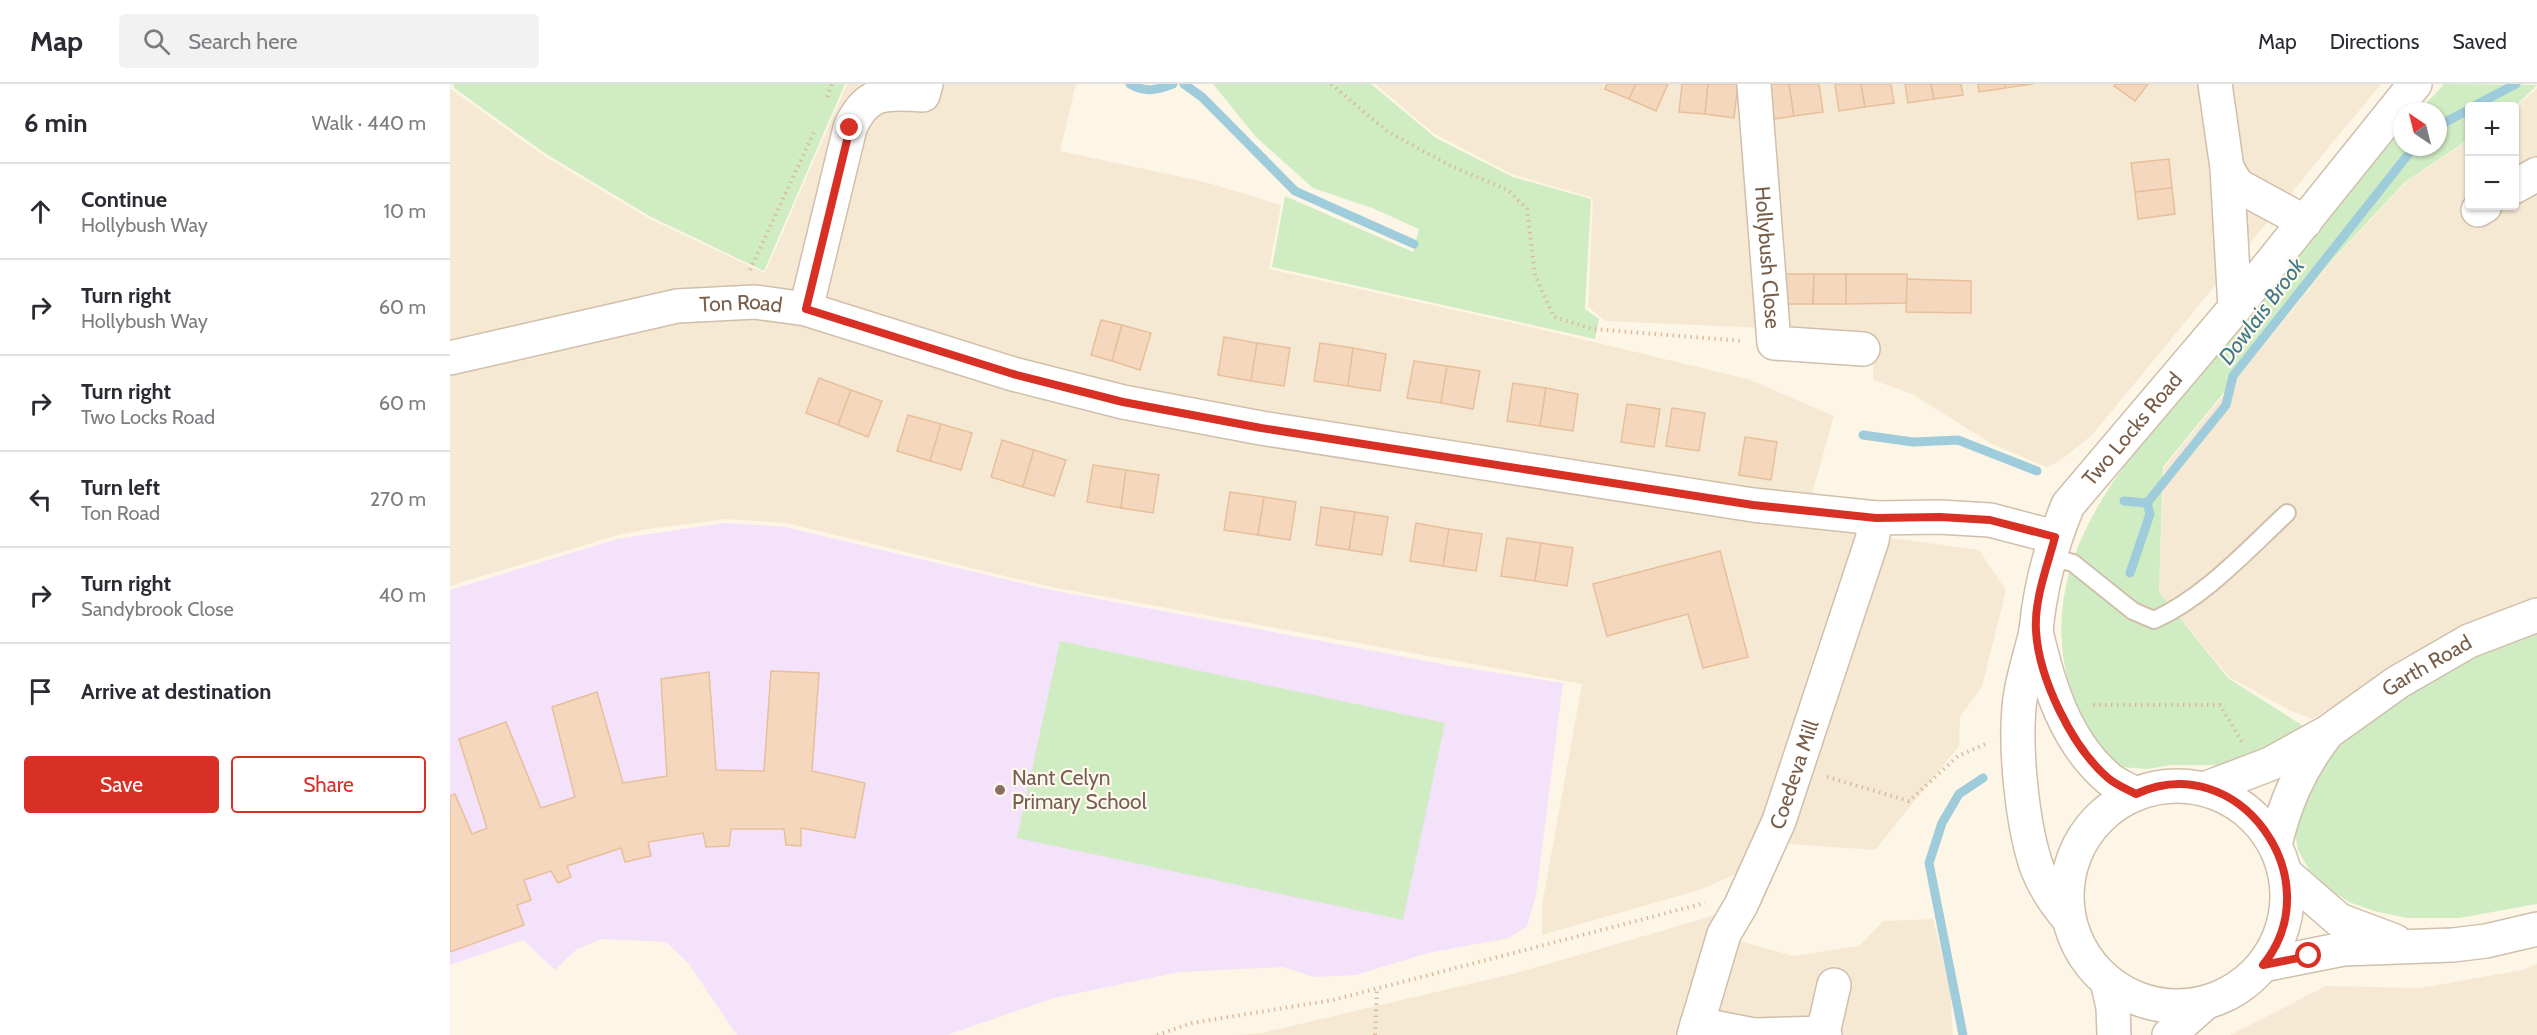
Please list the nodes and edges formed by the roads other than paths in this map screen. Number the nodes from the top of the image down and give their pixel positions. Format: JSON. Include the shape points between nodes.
{"nodes":[{"id":1,"x":927,"y":84,"type":"edge"},
{"id":2,"x":1755,"y":84,"type":"edge"},
{"id":3,"x":2215,"y":84,"type":"edge"},
{"id":4,"x":2415,"y":84,"type":"edge"},
{"id":5,"x":2227,"y":168,"type":"junction"},
{"id":6,"x":2537,"y":174,"type":"edge"},
{"id":7,"x":2519,"y":185,"type":"edge"},
{"id":8,"x":2305,"y":222,"type":"junction"},
{"id":9,"x":2235,"y":308,"type":"junction"},
{"id":10,"x":806,"y":309,"type":"junction"},
{"id":11,"x":1863,"y":349,"type":"dead end"},
{"id":12,"x":450,"y":358,"type":"edge"},
{"id":13,"x":2288,"y":513,"type":"dead end"},
{"id":14,"x":1876,"y":518,"type":"junction"},
{"id":15,"x":2053,"y":547,"type":"junction"},
{"id":16,"x":2537,"y":615,"type":"edge"},
{"id":17,"x":2036,"y":631,"type":"junction"},
{"id":18,"x":2328,"y":732,"type":"junction"},
{"id":19,"x":2204,"y":789,"type":"junction"},
{"id":20,"x":2136,"y":794,"type":"junction"},
{"id":21,"x":2280,"y":860,"type":"junction"},
{"id":22,"x":2068,"y":918,"type":"junction"},
{"id":23,"x":2537,"y":929,"type":"edge"},
{"id":24,"x":2414,"y":947,"type":"junction"},
{"id":25,"x":2263,"y":965,"type":"junction"},
{"id":26,"x":2107,"y":981,"type":"junction"},
{"id":27,"x":1834,"y":985,"type":"dead end"},
{"id":28,"x":2204,"y":1004,"type":"junction"},
{"id":29,"x":1696,"y":1029,"type":"edge"},
{"id":30,"x":1824,"y":1034,"type":"edge"},
{"id":31,"x":1755,"y":1035,"type":"edge"},
{"id":32,"x":2114,"y":1035,"type":"edge"},
{"id":33,"x":2169,"y":1035,"type":"edge"}],
"edges":[{"from":1,"to":10,"type":"street","via":[[923,95],[879,94],[855,115]]},
{"from":2,"to":11,"type":"street","name":"Hollybush Close","via":[[1774,343]]},
{"from":3,"to":5,"type":"street"},
{"from":4,"to":8,"type":"street","name":"Two Locks Road"},
{"from":5,"to":8,"type":"street","via":[[2237,185]]},
{"from":5,"to":9,"type":"street"},
{"from":6,"to":7,"type":"street"},
{"from":8,"to":9,"type":"street","name":"Two Locks Road"},
{"from":9,"to":15,"type":"street","name":"Two Locks Road","via":[[2068,505]]},
{"from":10,"to":12,"type":"street","name":"Ton Road","via":[[755,302],[677,306]]},
{"from":10,"to":14,"type":"street","name":"Ton Road","via":[[1013,374],[1123,402],[1569,478],[1753,505]]},
{"from":13,"to":15,"type":"lane","via":[[2218,576],[2171,613],[2154,620],[2133,611]]},
{"from":14,"to":15,"type":"street","name":"Ton Road","via":[[1990,520]]},
{"from":14,"to":29,"type":"street","name":"Coedeva Mill","via":[[1779,821],[1724,934]]},
{"from":15,"to":17,"type":"street","name":"Two Locks Road","via":[[2040,595]]},
{"from":16,"to":18,"type":"street","name":"Garth Road","via":[[2459,647],[2398,682]]},
{"from":17,"to":20,"type":"street","name":"Two Locks Road","via":[[2057,706],[2076,738],[2109,779]]},
{"from":17,"to":22,"type":"street","name":"Two Locks Road","via":[[2020,699],[2019,751],[2026,819],[2037,868]]},
{"from":18,"to":19,"type":"street","name":"Garth Road","via":[[2270,764]]},
{"from":18,"to":21,"type":"street","name":"Garth Road","via":[[2306,760],[2288,796]]},
{"from":19,"to":20,"type":"street","via":[[2167,786]]},
{"from":19,"to":21,"type":"street","via":[[2234,801],[2252,814]]},
{"from":20,"to":22,"type":"street","via":[[2104,813],[2076,850],[2068,884]]},
{"from":21,"to":24,"type":"street","via":[[2339,920]]},
{"from":21,"to":25,"type":"street","name":"Garth Road","via":[[2285,920],[2278,942]]},
{"from":22,"to":26,"type":"street","via":[[2087,960]]},
{"from":23,"to":24,"type":"street","via":[[2486,941]]},
{"from":24,"to":25,"type":"street","via":[[2343,949]]},
{"from":25,"to":28,"type":"street","name":"Garth Road","via":[[2231,992]]},
{"from":26,"to":28,"type":"street","via":[[2142,1001],[2164,1006]]},
{"from":26,"to":32,"type":"street"},
{"from":27,"to":30,"type":"street","name":"Coedeva Mill"},
{"from":28,"to":33,"type":"street"},
{"from":29,"to":31,"type":"street","name":"Coedeva Mill"},
{"from":30,"to":31,"type":"street","name":"Coedeva Mill"}]}
